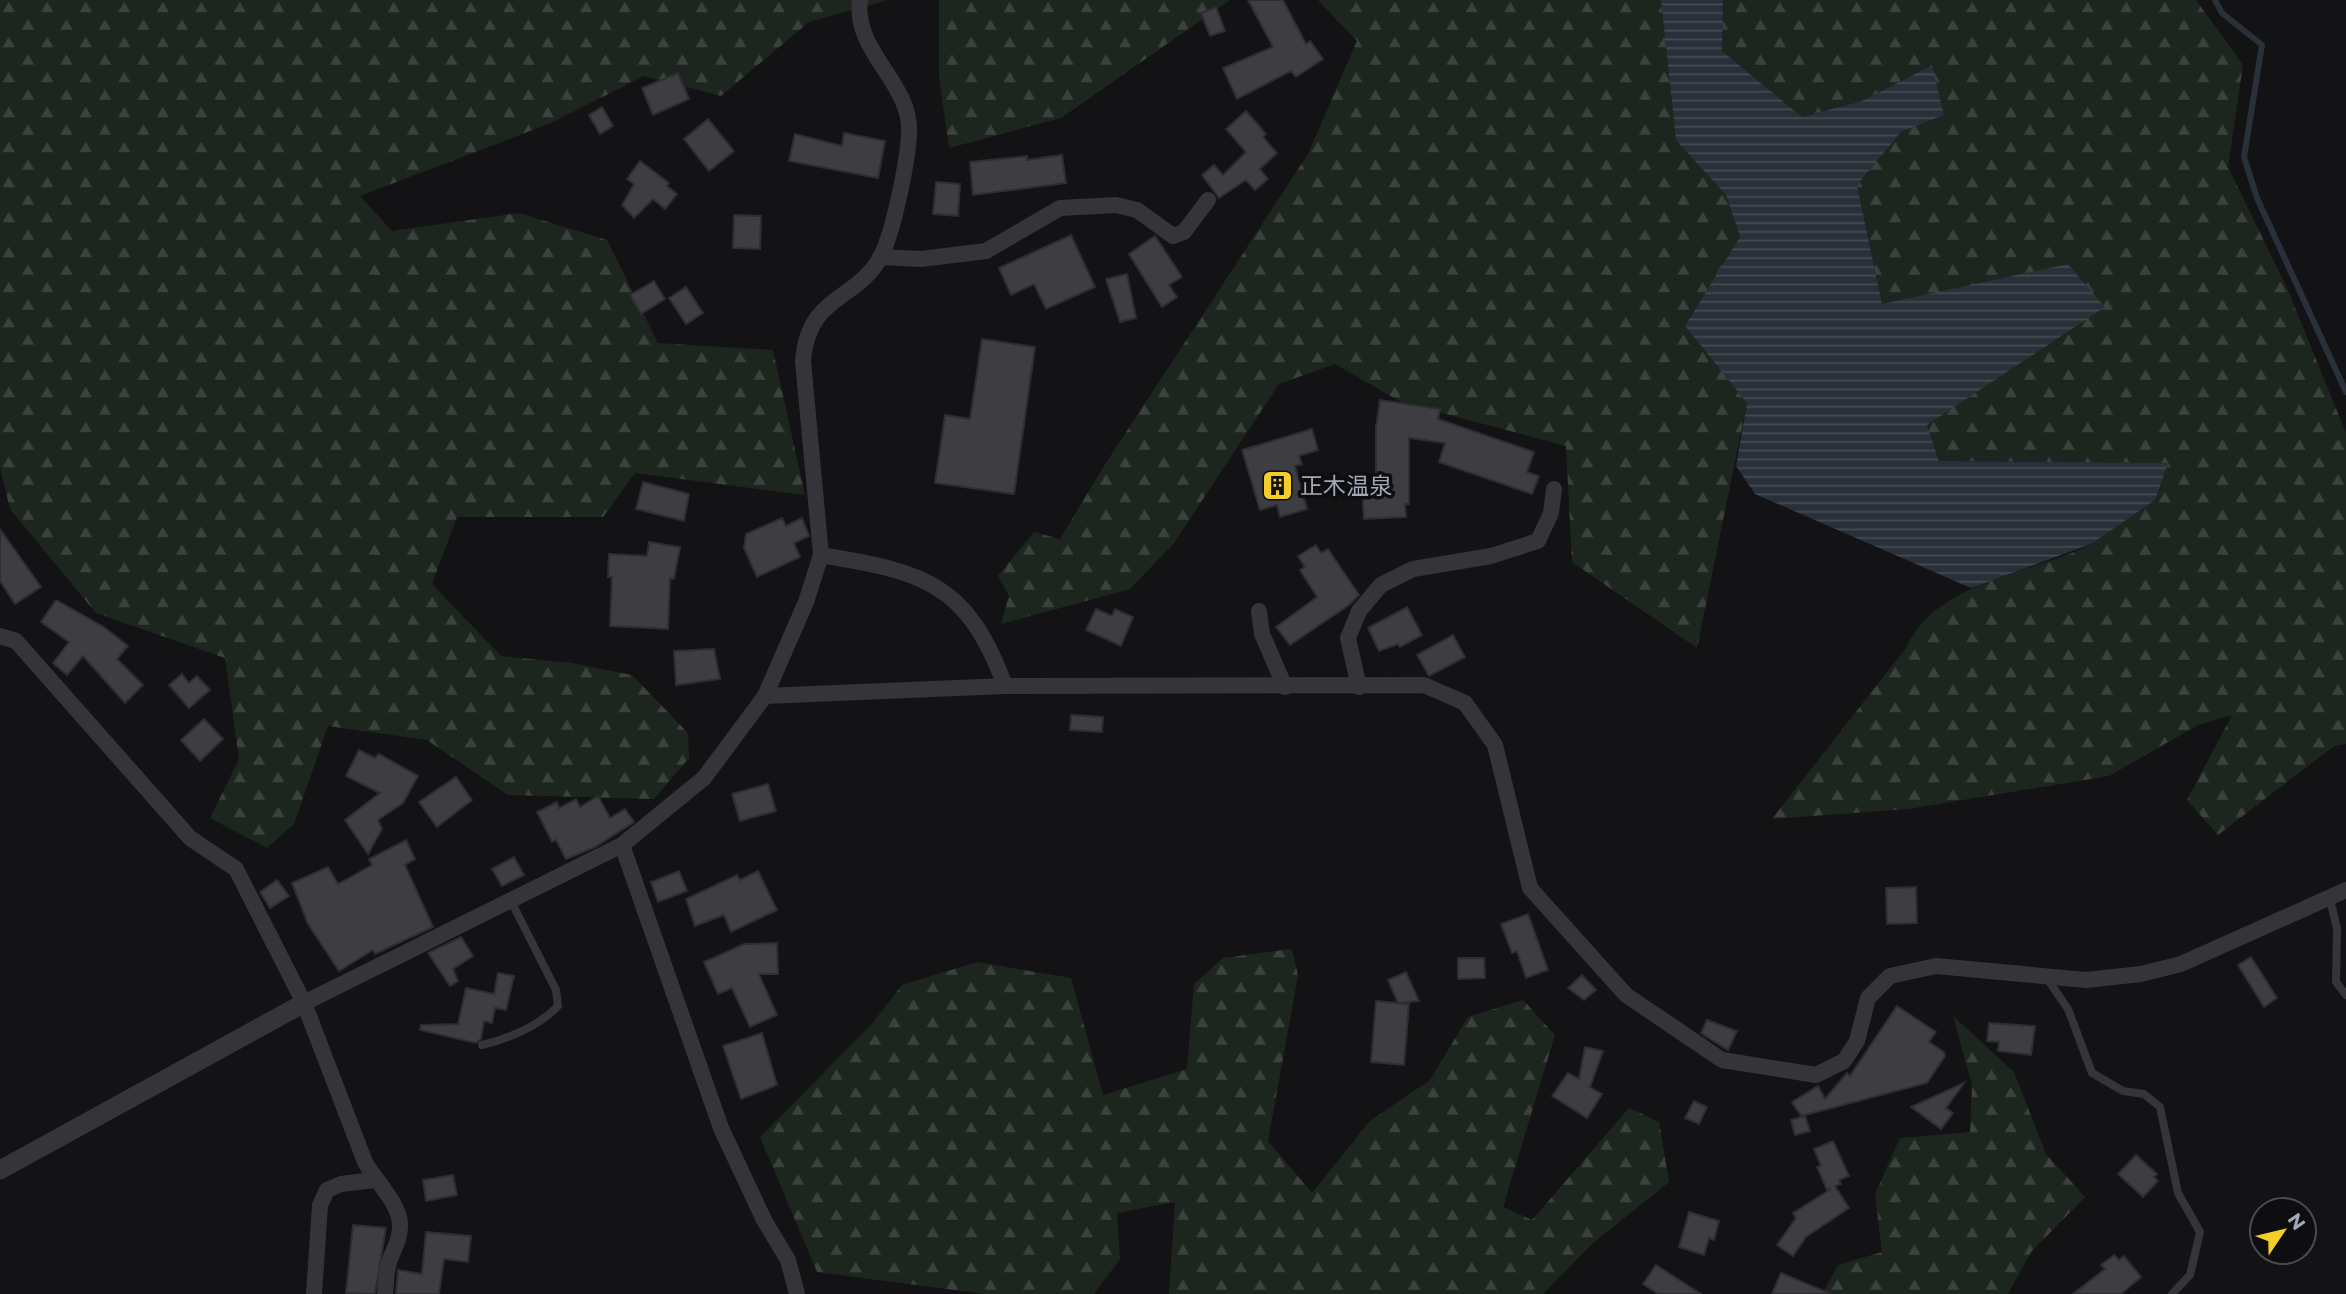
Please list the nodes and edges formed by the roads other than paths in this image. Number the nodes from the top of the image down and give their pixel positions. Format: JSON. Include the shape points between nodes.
{"nodes":[{"id":1,"x":860,"y":0,"type":"edge"},
{"id":2,"x":1208,"y":200,"type":"dead end"},
{"id":3,"x":880,"y":257,"type":"junction"},
{"id":4,"x":1554,"y":489,"type":"dead end"},
{"id":5,"x":821,"y":555,"type":"junction"},
{"id":6,"x":1259,"y":611,"type":"dead end"},
{"id":7,"x":0,"y":636,"type":"edge"},
{"id":8,"x":1005,"y":687,"type":"junction"},
{"id":9,"x":1285,"y":687,"type":"junction"},
{"id":10,"x":1359,"y":687,"type":"junction"},
{"id":11,"x":765,"y":695,"type":"junction"},
{"id":12,"x":622,"y":845,"type":"junction"},
{"id":13,"x":2346,"y":890,"type":"edge"},
{"id":14,"x":2330,"y":899,"type":"junction"},
{"id":15,"x":511,"y":901,"type":"junction"},
{"id":16,"x":2046,"y":977,"type":"junction"},
{"id":17,"x":2346,"y":995,"type":"edge"},
{"id":18,"x":304,"y":1003,"type":"junction"},
{"id":19,"x":482,"y":1045,"type":"dead end"},
{"id":20,"x":0,"y":1170,"type":"edge"},
{"id":21,"x":374,"y":1180,"type":"junction"},
{"id":22,"x":314,"y":1294,"type":"edge"},
{"id":23,"x":385,"y":1294,"type":"edge"},
{"id":24,"x":797,"y":1294,"type":"edge"},
{"id":25,"x":2172,"y":1294,"type":"edge"}],
"edges":[{"from":1,"to":3,"type":"street","via":[[867,44],[905,106],[910,131]]},
{"from":2,"to":3,"type":"street","via":[[1184,232],[1173,236],[1137,210],[1116,205],[1060,208],[986,251],[921,259]]},
{"from":3,"to":5,"type":"street","via":[[816,318],[805,337],[803,361]]},
{"from":4,"to":10,"type":"street","via":[[1551,513],[1538,541],[1413,569],[1381,585],[1359,611],[1348,638]]},
{"from":5,"to":8,"type":"street","via":[[887,566],[935,586],[967,610],[992,651]]},
{"from":5,"to":11,"type":"street","via":[[806,602]]},
{"from":6,"to":9,"type":"street","via":[[1262,634]]},
{"from":7,"to":18,"type":"street","via":[[16,641],[190,838],[236,869]]},
{"from":8,"to":9,"type":"street"},
{"from":8,"to":11,"type":"street"},
{"from":9,"to":10,"type":"street"},
{"from":10,"to":16,"type":"street","via":[[1424,685],[1465,704],[1495,745],[1530,888],[1626,995],[1722,1060],[1816,1075],[1844,1061],[1857,1041],[1868,998],[1890,976],[1936,966]]},
{"from":11,"to":12,"type":"street","via":[[704,778]]},
{"from":12,"to":15,"type":"street"},
{"from":12,"to":24,"type":"street","via":[[721,1128],[788,1260]]},
{"from":13,"to":14,"type":"street"},
{"from":14,"to":16,"type":"street","via":[[2181,964],[2086,980]]},
{"from":14,"to":17,"type":"lane","via":[[2337,929],[2336,982]]},
{"from":15,"to":18,"type":"street"},
{"from":15,"to":19,"type":"lane","via":[[556,990],[558,1006],[522,1031]]},
{"from":16,"to":25,"type":"lane","via":[[2068,1009],[2092,1073],[2123,1091],[2144,1094],[2160,1107],[2178,1193],[2200,1232],[2190,1275]]},
{"from":18,"to":20,"type":"street"},
{"from":18,"to":21,"type":"street"},
{"from":21,"to":22,"type":"street","via":[[327,1190],[320,1205]]},
{"from":21,"to":23,"type":"street","via":[[400,1222]]}]}
